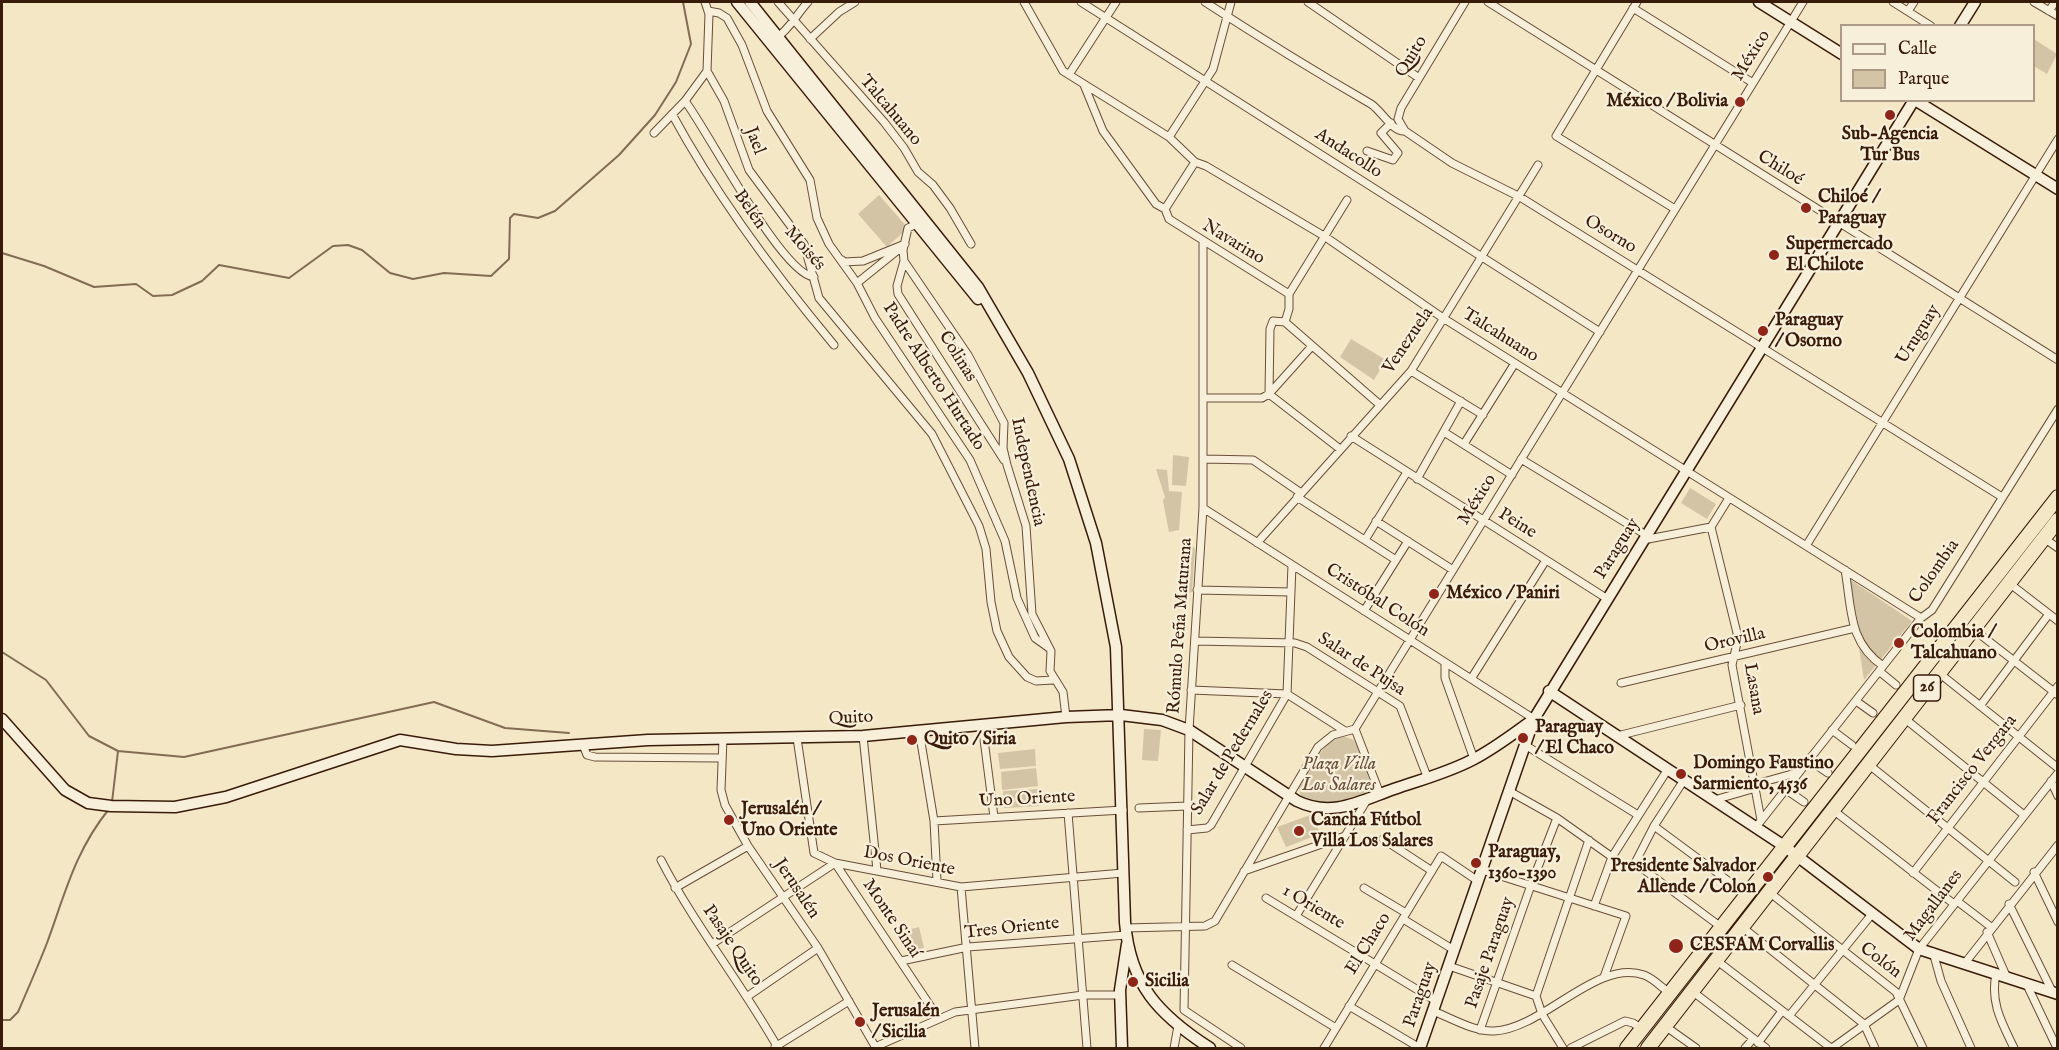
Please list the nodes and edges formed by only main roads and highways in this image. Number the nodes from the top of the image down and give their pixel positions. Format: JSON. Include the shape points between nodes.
{"nodes":[{"id":1,"x":737,"y":2,"type":"edge"},
{"id":2,"x":750,"y":2,"type":"edge"},
{"id":3,"x":1759,"y":2,"type":"edge"},
{"id":4,"x":1975,"y":2,"type":"edge"},
{"id":5,"x":1961,"y":24,"type":"edge"},
{"id":6,"x":775,"y":40,"type":"junction"},
{"id":7,"x":1840,"y":53,"type":"edge"},
{"id":8,"x":1913,"y":102,"type":"edge"},
{"id":9,"x":1917,"y":102,"type":"edge"},
{"id":10,"x":856,"y":140,"type":"junction"},
{"id":11,"x":2058,"y":189,"type":"edge"},
{"id":12,"x":1001,"y":327,"type":"junction"},
{"id":13,"x":2058,"y":496,"type":"edge"},
{"id":14,"x":2058,"y":520,"type":"edge"},
{"id":15,"x":1549,"y":691,"type":"junction"},
{"id":16,"x":1120,"y":715,"type":"junction"},
{"id":17,"x":2,"y":719,"type":"edge"},
{"id":18,"x":1534,"y":719,"type":"junction"},
{"id":19,"x":1784,"y":846,"type":"junction"},
{"id":20,"x":1797,"y":856,"type":"junction"},
{"id":21,"x":1126,"y":934,"type":"junction"},
{"id":22,"x":1672,"y":990,"type":"junction"},
{"id":23,"x":1689,"y":994,"type":"junction"},
{"id":24,"x":2055,"y":994,"type":"edge"},
{"id":25,"x":1122,"y":1048,"type":"edge"},
{"id":26,"x":1210,"y":1048,"type":"edge"},
{"id":27,"x":1420,"y":1048,"type":"edge"},
{"id":28,"x":1627,"y":1048,"type":"edge"},
{"id":29,"x":1647,"y":1048,"type":"edge"}],
"edges":[{"from":1,"to":6,"type":"main road"},
{"from":2,"to":6,"type":"main road"},
{"from":3,"to":7,"type":"main road"},
{"from":4,"to":5,"type":"main road"},
{"from":6,"to":10,"type":"main road"},
{"from":8,"to":15,"type":"main road","name":"Paraguay"},
{"from":9,"to":11,"type":"main road"},
{"from":10,"to":12,"type":"main road"},
{"from":10,"to":12,"type":"main road","via":[[965,268]]},
{"from":12,"to":16,"type":"main road","via":[[1048,412],[1087,511],[1112,618]]},
{"from":13,"to":19,"type":"highway","number":"26"},
{"from":14,"to":20,"type":"highway","number":"26"},
{"from":15,"to":18,"type":"main road","name":"Paraguay"},
{"from":15,"to":19,"type":"main road","via":[[1714,800],[1758,824]]},
{"from":16,"to":17,"type":"main road","name":"Quito","via":[[863,736],[648,740],[492,751],[400,740],[226,797],[175,807],[88,803],[65,790]]},
{"from":16,"to":18,"type":"main road","name":"Quito","via":[[1162,720],[1189,730],[1288,796],[1309,806],[1330,809],[1428,779],[1474,759]]},
{"from":16,"to":21,"type":"main road"},
{"from":18,"to":27,"type":"main road","name":"Paraguay"},
{"from":19,"to":20,"type":"main road"},
{"from":19,"to":22,"type":"highway","number":"26"},
{"from":20,"to":23,"type":"highway","number":"26"},
{"from":20,"to":24,"type":"main road","via":[[1919,949]]},
{"from":21,"to":25,"type":"main road","via":[[1119,995]]},
{"from":21,"to":26,"type":"main road","via":[[1141,986],[1178,1026]]},
{"from":22,"to":23,"type":"highway"},
{"from":22,"to":28,"type":"highway","number":"26"},
{"from":23,"to":29,"type":"highway","number":"26"}]}
